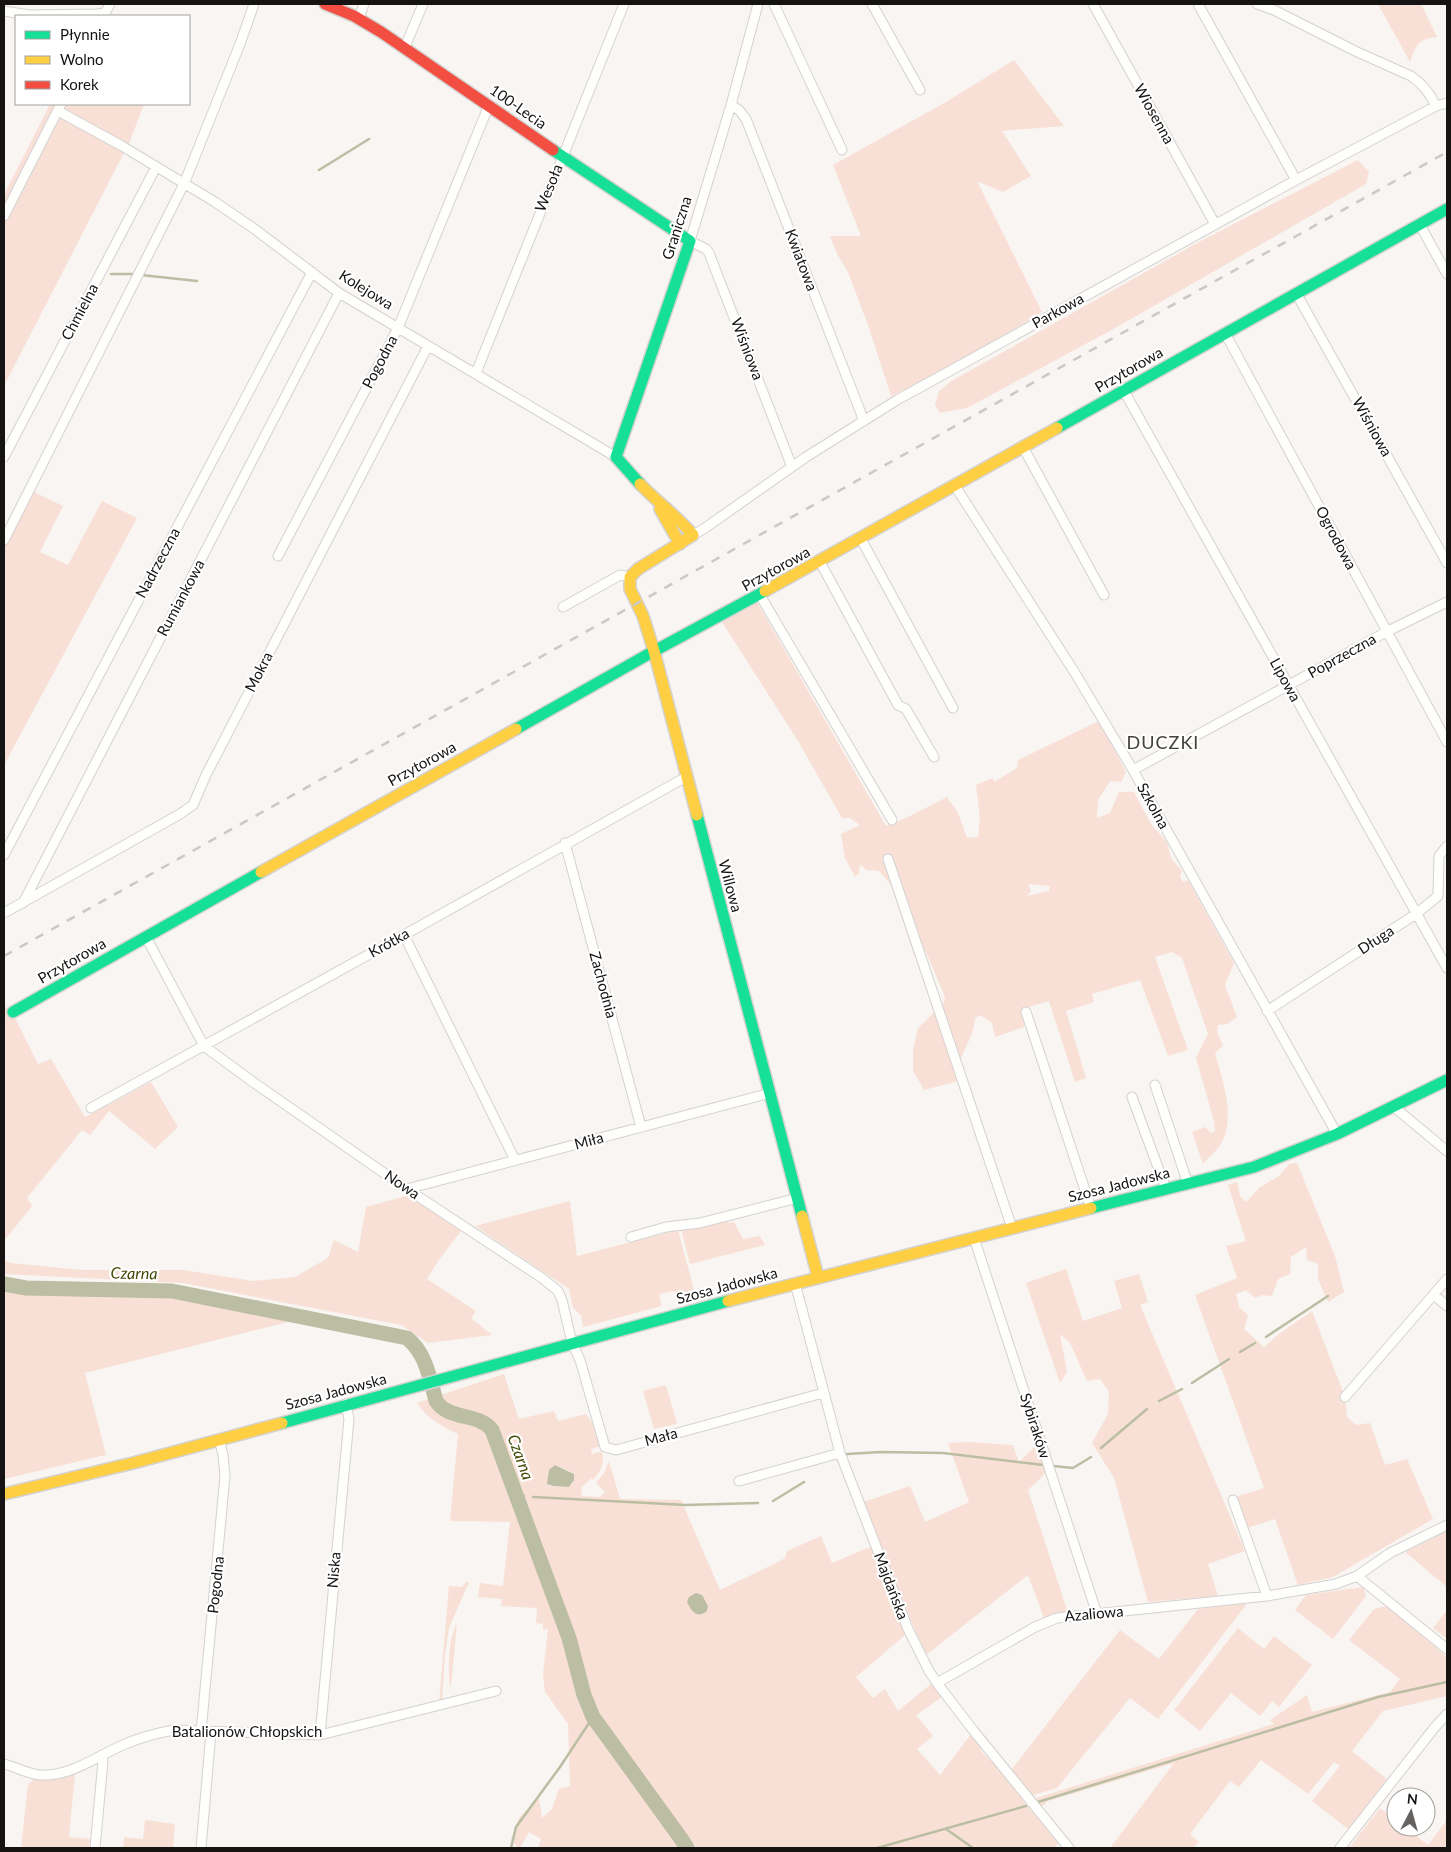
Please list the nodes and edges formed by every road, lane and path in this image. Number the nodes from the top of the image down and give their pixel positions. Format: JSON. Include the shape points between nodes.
{"nodes":[{"id":1,"x":110,"y":4,"type":"edge"},
{"id":2,"x":254,"y":4,"type":"edge"},
{"id":3,"x":326,"y":4,"type":"edge"},
{"id":4,"x":364,"y":4,"type":"edge"},
{"id":5,"x":423,"y":4,"type":"edge"},
{"id":6,"x":624,"y":4,"type":"edge"},
{"id":7,"x":758,"y":4,"type":"edge"},
{"id":8,"x":774,"y":4,"type":"edge"},
{"id":9,"x":872,"y":4,"type":"edge"},
{"id":10,"x":1093,"y":4,"type":"edge"},
{"id":11,"x":1198,"y":4,"type":"edge"},
{"id":12,"x":1257,"y":4,"type":"edge"},
{"id":13,"x":4,"y":11,"type":"edge"},
{"id":14,"x":97,"y":15,"type":"edge"},
{"id":15,"x":359,"y":18,"type":"junction"},
{"id":16,"x":405,"y":48,"type":"junction"},
{"id":17,"x":920,"y":90,"type":"dead end"},
{"id":18,"x":1447,"y":103,"type":"edge"},
{"id":19,"x":489,"y":105,"type":"junction"},
{"id":20,"x":730,"y":105,"type":"junction"},
{"id":21,"x":1436,"y":106,"type":"junction"},
{"id":22,"x":60,"y":107,"type":"edge"},
{"id":23,"x":842,"y":150,"type":"dead end"},
{"id":24,"x":562,"y":156,"type":"junction"},
{"id":25,"x":156,"y":167,"type":"junction"},
{"id":26,"x":1296,"y":180,"type":"junction"},
{"id":27,"x":184,"y":184,"type":"junction"},
{"id":28,"x":1447,"y":209,"type":"edge"},
{"id":29,"x":4,"y":216,"type":"edge"},
{"id":30,"x":1215,"y":224,"type":"junction"},
{"id":31,"x":1420,"y":225,"type":"junction"},
{"id":32,"x":690,"y":241,"type":"junction"},
{"id":33,"x":312,"y":272,"type":"junction"},
{"id":34,"x":1447,"y":274,"type":"edge"},
{"id":35,"x":339,"y":293,"type":"junction"},
{"id":36,"x":1296,"y":293,"type":"junction"},
{"id":37,"x":398,"y":328,"type":"junction"},
{"id":38,"x":1225,"y":333,"type":"junction"},
{"id":39,"x":428,"y":346,"type":"junction"},
{"id":40,"x":476,"y":373,"type":"junction"},
{"id":41,"x":1124,"y":391,"type":"junction"},
{"id":42,"x":864,"y":421,"type":"junction"},
{"id":43,"x":1023,"y":447,"type":"junction"},
{"id":44,"x":4,"y":456,"type":"edge"},
{"id":45,"x":616,"y":457,"type":"junction"},
{"id":46,"x":792,"y":467,"type":"junction"},
{"id":47,"x":955,"y":486,"type":"junction"},
{"id":48,"x":653,"y":498,"type":"junction"},
{"id":49,"x":693,"y":535,"type":"junction"},
{"id":50,"x":862,"y":538,"type":"junction"},
{"id":51,"x":4,"y":540,"type":"edge"},
{"id":52,"x":680,"y":544,"type":"junction"},
{"id":53,"x":278,"y":556,"type":"dead end"},
{"id":54,"x":820,"y":562,"type":"junction"},
{"id":55,"x":1447,"y":563,"type":"edge"},
{"id":56,"x":630,"y":578,"type":"junction"},
{"id":57,"x":760,"y":595,"type":"junction"},
{"id":58,"x":1104,"y":595,"type":"dead end"},
{"id":59,"x":1447,"y":602,"type":"edge"},
{"id":60,"x":563,"y":607,"type":"dead end"},
{"id":61,"x":1386,"y":632,"type":"junction"},
{"id":62,"x":654,"y":652,"type":"junction"},
{"id":63,"x":1288,"y":686,"type":"junction"},
{"id":64,"x":953,"y":708,"type":"dead end"},
{"id":65,"x":1447,"y":742,"type":"edge"},
{"id":66,"x":934,"y":757,"type":"dead end"},
{"id":67,"x":1133,"y":770,"type":"junction"},
{"id":68,"x":686,"y":776,"type":"junction"},
{"id":69,"x":892,"y":820,"type":"dead end"},
{"id":70,"x":565,"y":843,"type":"junction"},
{"id":71,"x":1447,"y":846,"type":"edge"},
{"id":72,"x":4,"y":854,"type":"edge"},
{"id":73,"x":888,"y":860,"type":"dead end"},
{"id":74,"x":22,"y":903,"type":"junction"},
{"id":75,"x":4,"y":913,"type":"edge"},
{"id":76,"x":1416,"y":914,"type":"junction"},
{"id":77,"x":404,"y":935,"type":"junction"},
{"id":78,"x":146,"y":937,"type":"junction"},
{"id":79,"x":1447,"y":968,"type":"edge"},
{"id":80,"x":1267,"y":1011,"type":"junction"},
{"id":81,"x":13,"y":1012,"type":"dead end"},
{"id":82,"x":1026,"y":1012,"type":"dead end"},
{"id":83,"x":204,"y":1046,"type":"junction"},
{"id":84,"x":1447,"y":1080,"type":"edge"},
{"id":85,"x":1155,"y":1085,"type":"dead end"},
{"id":86,"x":770,"y":1093,"type":"junction"},
{"id":87,"x":1132,"y":1097,"type":"dead end"},
{"id":88,"x":1394,"y":1107,"type":"junction"},
{"id":89,"x":90,"y":1108,"type":"dead end"},
{"id":90,"x":641,"y":1127,"type":"junction"},
{"id":91,"x":1337,"y":1134,"type":"junction"},
{"id":92,"x":1447,"y":1151,"type":"edge"},
{"id":93,"x":515,"y":1160,"type":"junction"},
{"id":94,"x":1188,"y":1184,"type":"junction"},
{"id":95,"x":1166,"y":1188,"type":"junction"},
{"id":96,"x":407,"y":1189,"type":"junction"},
{"id":97,"x":798,"y":1198,"type":"junction"},
{"id":98,"x":1091,"y":1208,"type":"junction"},
{"id":99,"x":1012,"y":1228,"type":"junction"},
{"id":100,"x":630,"y":1237,"type":"dead end"},
{"id":101,"x":974,"y":1238,"type":"junction"},
{"id":102,"x":818,"y":1278,"type":"junction"},
{"id":103,"x":1447,"y":1279,"type":"edge"},
{"id":104,"x":795,"y":1283,"type":"junction"},
{"id":105,"x":1434,"y":1294,"type":"junction"},
{"id":106,"x":1447,"y":1306,"type":"edge"},
{"id":107,"x":572,"y":1343,"type":"junction"},
{"id":108,"x":823,"y":1393,"type":"junction"},
{"id":109,"x":1346,"y":1397,"type":"dead end"},
{"id":110,"x":346,"y":1404,"type":"junction"},
{"id":111,"x":219,"y":1439,"type":"junction"},
{"id":112,"x":840,"y":1453,"type":"junction"},
{"id":113,"x":739,"y":1481,"type":"dead end"},
{"id":114,"x":4,"y":1494,"type":"edge"},
{"id":115,"x":1233,"y":1500,"type":"dead end"},
{"id":116,"x":1447,"y":1525,"type":"edge"},
{"id":117,"x":1357,"y":1576,"type":"junction"},
{"id":118,"x":1267,"y":1596,"type":"junction"},
{"id":119,"x":1097,"y":1614,"type":"junction"},
{"id":120,"x":1447,"y":1650,"type":"edge"},
{"id":121,"x":937,"y":1683,"type":"junction"},
{"id":122,"x":496,"y":1691,"type":"dead end"},
{"id":123,"x":1447,"y":1714,"type":"edge"},
{"id":124,"x":201,"y":1732,"type":"junction"},
{"id":125,"x":211,"y":1732,"type":"junction"},
{"id":126,"x":320,"y":1735,"type":"junction"},
{"id":127,"x":102,"y":1755,"type":"junction"},
{"id":128,"x":4,"y":1764,"type":"edge"},
{"id":129,"x":96,"y":1848,"type":"edge"},
{"id":130,"x":201,"y":1848,"type":"edge"},
{"id":131,"x":1069,"y":1848,"type":"edge"},
{"id":132,"x":1340,"y":1848,"type":"edge"}],
"edges":[{"from":1,"to":14,"type":"street","via":[[105,13]]},
{"from":2,"to":27,"type":"street"},
{"from":3,"to":15,"type":"street","name":"100-Lecia"},
{"from":4,"to":15,"type":"street"},
{"from":5,"to":16,"type":"street"},
{"from":6,"to":24,"type":"street","name":"Wesoła"},
{"from":7,"to":20,"type":"street","name":"Graniczna"},
{"from":8,"to":23,"type":"street"},
{"from":9,"to":17,"type":"street"},
{"from":10,"to":30,"type":"street","name":"Wiosenna"},
{"from":11,"to":26,"type":"street"},
{"from":12,"to":21,"type":"street","via":[[1411,76],[1429,93]]},
{"from":13,"to":14,"type":"street","via":[[29,15]]},
{"from":15,"to":16,"type":"street","name":"100-Lecia"},
{"from":16,"to":19,"type":"street","name":"100-Lecia"},
{"from":18,"to":21,"type":"street","name":"Parkowa"},
{"from":19,"to":24,"type":"street","name":"100-Lecia"},
{"from":19,"to":37,"type":"street","name":"Pogodna"},
{"from":20,"to":32,"type":"street","name":"Graniczna"},
{"from":20,"to":42,"type":"street","name":"Kwiatowa","via":[[739,110],[746,120]]},
{"from":21,"to":26,"type":"street","name":"Parkowa"},
{"from":22,"to":25,"type":"street","name":"Kolejowa"},
{"from":22,"to":29,"type":"street"},
{"from":24,"to":32,"type":"street","name":"100-Lecia"},
{"from":24,"to":40,"type":"street","name":"Wesoła"},
{"from":25,"to":27,"type":"street","name":"Kolejowa"},
{"from":25,"to":44,"type":"street","name":"Chmielna"},
{"from":26,"to":30,"type":"street","name":"Parkowa"},
{"from":27,"to":33,"type":"street","name":"Kolejowa","via":[[256,230]]},
{"from":27,"to":51,"type":"street"},
{"from":28,"to":31,"type":"street","name":"Przytorowa"},
{"from":30,"to":42,"type":"street","name":"Parkowa"},
{"from":31,"to":34,"type":"street"},
{"from":31,"to":36,"type":"street","name":"Przytorowa"},
{"from":32,"to":45,"type":"street","name":"Graniczna"},
{"from":32,"to":46,"type":"street","name":"Wiśniowa","via":[[709,253]]},
{"from":33,"to":35,"type":"street","name":"Kolejowa"},
{"from":33,"to":72,"type":"street","name":"Nadrzeczna"},
{"from":35,"to":37,"type":"street","name":"Kolejowa"},
{"from":35,"to":74,"type":"street","name":"Rumiankowa"},
{"from":36,"to":38,"type":"street","name":"Przytorowa"},
{"from":36,"to":55,"type":"street","name":"Wiśniowa"},
{"from":37,"to":39,"type":"street","name":"Kolejowa"},
{"from":37,"to":53,"type":"street","name":"Pogodna"},
{"from":38,"to":41,"type":"street","name":"Przytorowa"},
{"from":38,"to":61,"type":"street","name":"Ogrodowa"},
{"from":39,"to":40,"type":"street","name":"Kolejowa"},
{"from":39,"to":74,"type":"street","name":"Mokra","via":[[193,805]]},
{"from":40,"to":45,"type":"street","name":"Kolejowa"},
{"from":41,"to":43,"type":"street","name":"Przytorowa"},
{"from":41,"to":63,"type":"street","name":"Lipowa"},
{"from":42,"to":46,"type":"street","name":"Parkowa"},
{"from":43,"to":47,"type":"street","name":"Przytorowa"},
{"from":43,"to":58,"type":"street"},
{"from":45,"to":48,"type":"street","name":"Kolejowa"},
{"from":46,"to":49,"type":"street","name":"Parkowa"},
{"from":47,"to":50,"type":"street","name":"Przytorowa"},
{"from":47,"to":67,"type":"street","name":"Szkolna"},
{"from":48,"to":49,"type":"street","name":"Kolejowa"},
{"from":48,"to":52,"type":"street","name":"Kolejowa"},
{"from":49,"to":52,"type":"street"},
{"from":50,"to":54,"type":"street","name":"Przytorowa"},
{"from":50,"to":64,"type":"street"},
{"from":52,"to":56,"type":"street","via":[[638,569]]},
{"from":54,"to":57,"type":"street","name":"Przytorowa"},
{"from":54,"to":66,"type":"street","via":[[898,705],[906,709]]},
{"from":56,"to":60,"type":"street","via":[[620,575]]},
{"from":56,"to":62,"type":"street","name":"Willowa","via":[[630,588]]},
{"from":57,"to":62,"type":"street","name":"Przytorowa"},
{"from":57,"to":69,"type":"street"},
{"from":59,"to":61,"type":"street","name":"Poprzeczna"},
{"from":61,"to":63,"type":"street","name":"Poprzeczna"},
{"from":61,"to":65,"type":"street","name":"Ogrodowa"},
{"from":62,"to":68,"type":"street","name":"Willowa"},
{"from":62,"to":78,"type":"street","name":"Przytorowa"},
{"from":63,"to":67,"type":"street","name":"Poprzeczna"},
{"from":63,"to":76,"type":"street","name":"Lipowa"},
{"from":67,"to":80,"type":"street","name":"Szkolna"},
{"from":68,"to":70,"type":"street","name":"Krótka"},
{"from":68,"to":86,"type":"street","name":"Willowa"},
{"from":70,"to":77,"type":"street","name":"Krótka"},
{"from":70,"to":90,"type":"street","name":"Zachodnia"},
{"from":71,"to":76,"type":"street","name":"Długa","via":[[1439,856],[1438,896]]},
{"from":73,"to":99,"type":"street"},
{"from":74,"to":75,"type":"street","name":"Mokra"},
{"from":76,"to":79,"type":"street","name":"Lipowa"},
{"from":76,"to":80,"type":"street","name":"Długa"},
{"from":77,"to":83,"type":"street","name":"Krótka"},
{"from":77,"to":93,"type":"street"},
{"from":78,"to":81,"type":"street","name":"Przytorowa"},
{"from":78,"to":83,"type":"street"},
{"from":80,"to":91,"type":"street","name":"Szkolna"},
{"from":82,"to":98,"type":"street"},
{"from":83,"to":89,"type":"street","name":"Krótka"},
{"from":83,"to":96,"type":"street","name":"Nowa"},
{"from":84,"to":88,"type":"street","name":"Szosa Jadowska"},
{"from":85,"to":94,"type":"street"},
{"from":86,"to":90,"type":"street","name":"Miła"},
{"from":86,"to":97,"type":"street","name":"Willowa"},
{"from":87,"to":95,"type":"street"},
{"from":88,"to":91,"type":"street","name":"Szosa Jadowska"},
{"from":88,"to":92,"type":"street"},
{"from":90,"to":93,"type":"street","name":"Miła"},
{"from":91,"to":94,"type":"street","name":"Szosa Jadowska","via":[[1254,1167]]},
{"from":93,"to":96,"type":"street","name":"Miła"},
{"from":94,"to":95,"type":"street","name":"Szosa Jadowska"},
{"from":95,"to":98,"type":"street","name":"Szosa Jadowska"},
{"from":96,"to":107,"type":"street","name":"Nowa","via":[[555,1288],[562,1300]]},
{"from":97,"to":100,"type":"street","via":[[700,1223],[666,1226]]},
{"from":97,"to":102,"type":"street","name":"Willowa"},
{"from":98,"to":99,"type":"street","name":"Szosa Jadowska"},
{"from":99,"to":101,"type":"street","name":"Szosa Jadowska"},
{"from":101,"to":102,"type":"street","name":"Szosa Jadowska"},
{"from":101,"to":119,"type":"street","name":"Sybiraków"},
{"from":102,"to":104,"type":"street","name":"Szosa Jadowska"},
{"from":103,"to":105,"type":"street"},
{"from":104,"to":107,"type":"street","name":"Szosa Jadowska"},
{"from":104,"to":108,"type":"street","name":"Majdańska"},
{"from":105,"to":106,"type":"street"},
{"from":105,"to":109,"type":"street"},
{"from":107,"to":108,"type":"street","name":"Mała","via":[[580,1360],[604,1445],[610,1449]]},
{"from":107,"to":110,"type":"street","name":"Szosa Jadowska"},
{"from":108,"to":112,"type":"street","name":"Majdańska"},
{"from":110,"to":111,"type":"street","name":"Szosa Jadowska"},
{"from":110,"to":126,"type":"street","name":"Niska","via":[[349,1419]]},
{"from":111,"to":114,"type":"street","name":"Szosa Jadowska"},
{"from":111,"to":124,"type":"street","name":"Pogodna","via":[[225,1476]]},
{"from":112,"to":113,"type":"street"},
{"from":112,"to":121,"type":"street","name":"Majdańska","via":[[908,1629]]},
{"from":115,"to":118,"type":"street"},
{"from":116,"to":117,"type":"street","name":"Azaliowa","via":[[1390,1553]]},
{"from":117,"to":118,"type":"street","name":"Azaliowa","via":[[1336,1584]]},
{"from":117,"to":120,"type":"street"},
{"from":118,"to":119,"type":"street","name":"Azaliowa"},
{"from":119,"to":121,"type":"street","name":"Azaliowa","via":[[1057,1618],[1035,1627]]},
{"from":121,"to":131,"type":"street","name":"Majdańska"},
{"from":122,"to":126,"type":"street","name":"Batalionów Chłopskich"},
{"from":123,"to":132,"type":"street"},
{"from":124,"to":125,"type":"street","name":"Batalionów Chłopskich"},
{"from":124,"to":127,"type":"street","name":"Batalionów Chłopskich","via":[[174,1730],[155,1733]]},
{"from":125,"to":126,"type":"street","name":"Batalionów Chłopskich"},
{"from":125,"to":130,"type":"street"},
{"from":127,"to":128,"type":"street","name":"Batalionów Chłopskich","via":[[70,1770],[48,1775]]},
{"from":127,"to":129,"type":"street"}]}
